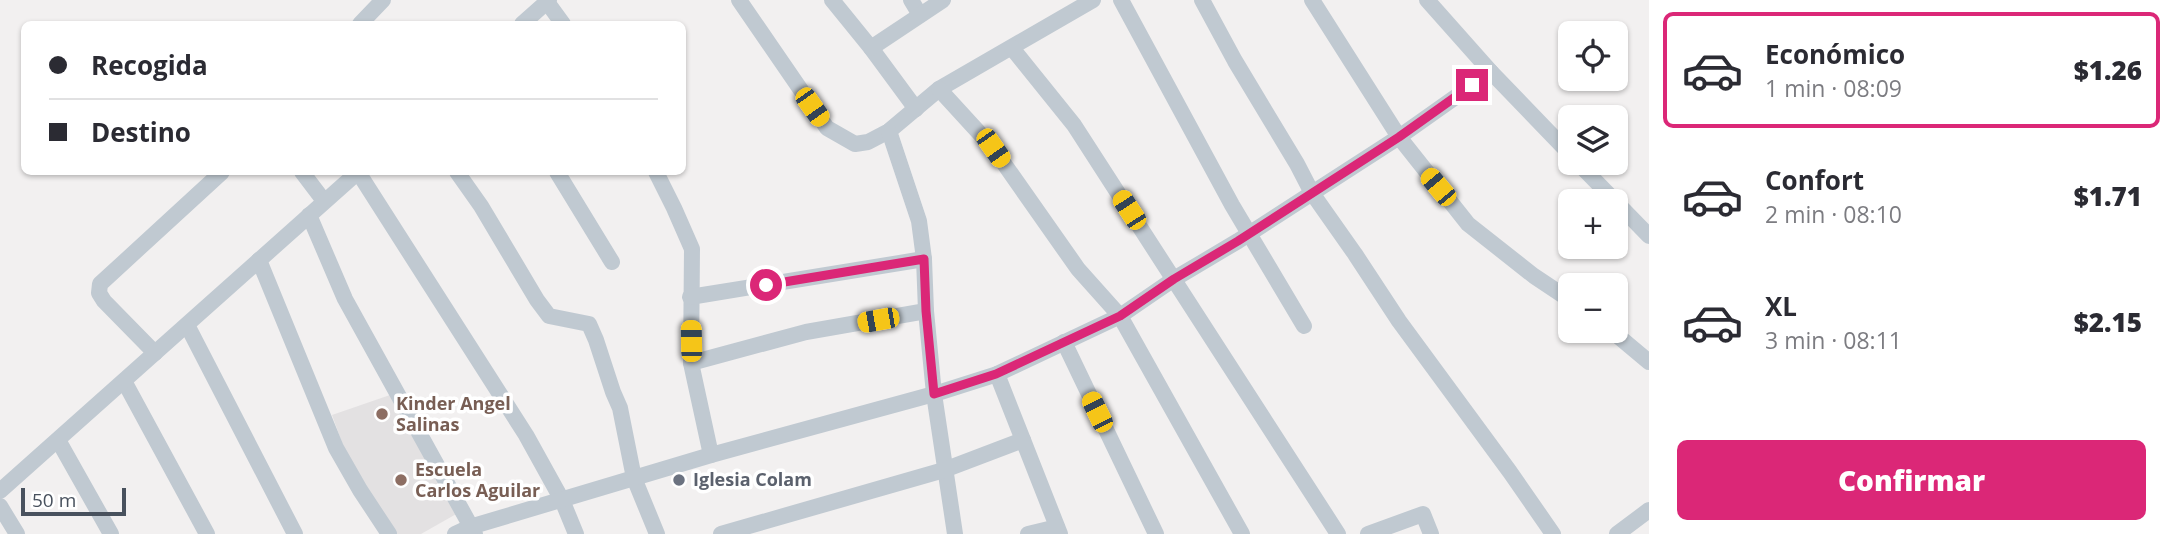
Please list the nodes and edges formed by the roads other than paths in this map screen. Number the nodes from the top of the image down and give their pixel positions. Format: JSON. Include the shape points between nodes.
{"nodes":[{"id":1,"x":383,"y":0,"type":"edge"},
{"id":2,"x":739,"y":0,"type":"edge"},
{"id":3,"x":832,"y":0,"type":"edge"},
{"id":4,"x":911,"y":0,"type":"edge"},
{"id":5,"x":943,"y":0,"type":"edge"},
{"id":6,"x":1093,"y":0,"type":"edge"},
{"id":7,"x":1121,"y":0,"type":"edge"},
{"id":8,"x":1202,"y":0,"type":"edge"},
{"id":9,"x":1312,"y":0,"type":"edge"},
{"id":10,"x":1427,"y":0,"type":"edge"},
{"id":11,"x":548,"y":1,"type":"edge"},
{"id":12,"x":920,"y":15,"type":"junction"},
{"id":13,"x":363,"y":21,"type":"edge"},
{"id":14,"x":525,"y":21,"type":"edge"},
{"id":15,"x":561,"y":21,"type":"edge"},
{"id":16,"x":871,"y":48,"type":"junction"},
{"id":17,"x":1012,"y":48,"type":"junction"},
{"id":18,"x":1491,"y":72,"type":"junction"},
{"id":19,"x":939,"y":89,"type":"junction"},
{"id":20,"x":916,"y":109,"type":"junction"},
{"id":21,"x":889,"y":131,"type":"junction"},
{"id":22,"x":1399,"y":137,"type":"junction"},
{"id":23,"x":1558,"y":142,"type":"edge"},
{"id":24,"x":219,"y":175,"type":"edge"},
{"id":25,"x":304,"y":175,"type":"edge"},
{"id":26,"x":354,"y":175,"type":"edge"},
{"id":27,"x":360,"y":175,"type":"edge"},
{"id":28,"x":459,"y":175,"type":"edge"},
{"id":29,"x":559,"y":175,"type":"edge"},
{"id":30,"x":658,"y":175,"type":"edge"},
{"id":31,"x":1590,"y":175,"type":"edge"},
{"id":32,"x":1312,"y":193,"type":"junction"},
{"id":33,"x":324,"y":201,"type":"junction"},
{"id":34,"x":309,"y":215,"type":"junction"},
{"id":35,"x":1250,"y":233,"type":"junction"},
{"id":36,"x":1649,"y":236,"type":"edge"},
{"id":37,"x":924,"y":259,"type":"junction"},
{"id":38,"x":259,"y":260,"type":"junction"},
{"id":39,"x":612,"y":262,"type":"dead end"},
{"id":40,"x":1174,"y":279,"type":"junction"},
{"id":41,"x":1558,"y":292,"type":"edge"},
{"id":42,"x":690,"y":297,"type":"junction"},
{"id":43,"x":926,"y":311,"type":"junction"},
{"id":44,"x":1120,"y":316,"type":"junction"},
{"id":45,"x":187,"y":325,"type":"junction"},
{"id":46,"x":1304,"y":326,"type":"dead end"},
{"id":47,"x":1064,"y":342,"type":"junction"},
{"id":48,"x":1626,"y":343,"type":"edge"},
{"id":49,"x":155,"y":353,"type":"junction"},
{"id":50,"x":1649,"y":362,"type":"edge"},
{"id":51,"x":691,"y":363,"type":"junction"},
{"id":52,"x":996,"y":374,"type":"junction"},
{"id":53,"x":124,"y":381,"type":"junction"},
{"id":54,"x":934,"y":394,"type":"junction"},
{"id":55,"x":58,"y":440,"type":"junction"},
{"id":56,"x":1023,"y":440,"type":"junction"},
{"id":57,"x":711,"y":454,"type":"junction"},
{"id":58,"x":944,"y":470,"type":"junction"},
{"id":59,"x":634,"y":478,"type":"junction"},
{"id":60,"x":0,"y":491,"type":"edge"},
{"id":61,"x":562,"y":500,"type":"junction"},
{"id":62,"x":0,"y":506,"type":"edge"},
{"id":63,"x":1649,"y":510,"type":"edge"},
{"id":64,"x":1058,"y":531,"type":"edge"},
{"id":65,"x":466,"y":532,"type":"edge"},
{"id":66,"x":17,"y":534,"type":"edge"},
{"id":67,"x":111,"y":534,"type":"edge"},
{"id":68,"x":207,"y":534,"type":"edge"},
{"id":69,"x":295,"y":534,"type":"edge"},
{"id":70,"x":388,"y":534,"type":"edge"},
{"id":71,"x":576,"y":534,"type":"edge"},
{"id":72,"x":657,"y":534,"type":"edge"},
{"id":73,"x":721,"y":534,"type":"edge"},
{"id":74,"x":955,"y":534,"type":"edge"},
{"id":75,"x":1028,"y":534,"type":"edge"},
{"id":76,"x":1156,"y":534,"type":"edge"},
{"id":77,"x":1241,"y":534,"type":"edge"},
{"id":78,"x":1338,"y":534,"type":"edge"},
{"id":79,"x":1368,"y":534,"type":"edge"},
{"id":80,"x":1431,"y":534,"type":"edge"},
{"id":81,"x":1553,"y":534,"type":"edge"},
{"id":82,"x":1618,"y":534,"type":"edge"}],
"edges":[{"from":1,"to":13,"type":"street"},
{"from":2,"to":21,"type":"street","via":[[827,128],[855,144]]},
{"from":3,"to":16,"type":"street"},
{"from":4,"to":12,"type":"street"},
{"from":5,"to":12,"type":"street"},
{"from":6,"to":17,"type":"street"},
{"from":7,"to":35,"type":"street"},
{"from":8,"to":32,"type":"street"},
{"from":9,"to":22,"type":"street"},
{"from":10,"to":18,"type":"street"},
{"from":11,"to":14,"type":"street"},
{"from":11,"to":15,"type":"street"},
{"from":12,"to":16,"type":"street"},
{"from":16,"to":20,"type":"street"},
{"from":17,"to":19,"type":"street"},
{"from":17,"to":40,"type":"street","via":[[1074,125]]},
{"from":18,"to":22,"type":"street"},
{"from":18,"to":23,"type":"street"},
{"from":19,"to":20,"type":"street"},
{"from":19,"to":44,"type":"street","via":[[993,148],[1078,269]]},
{"from":20,"to":21,"type":"street"},
{"from":21,"to":37,"type":"street","via":[[919,221]]},
{"from":22,"to":32,"type":"street"},
{"from":22,"to":41,"type":"street","via":[[1468,224]]},
{"from":24,"to":49,"type":"street","via":[[100,284],[104,301]]},
{"from":25,"to":33,"type":"street"},
{"from":26,"to":33,"type":"street"},
{"from":27,"to":61,"type":"street","via":[[526,435]]},
{"from":28,"to":59,"type":"street","via":[[549,316],[589,324],[620,408]]},
{"from":29,"to":39,"type":"street"},
{"from":30,"to":42,"type":"street","via":[[692,249]]},
{"from":31,"to":36,"type":"street"},
{"from":32,"to":35,"type":"street"},
{"from":32,"to":81,"type":"street"},
{"from":33,"to":34,"type":"street"},
{"from":34,"to":38,"type":"street"},
{"from":34,"to":65,"type":"street","via":[[345,299]]},
{"from":35,"to":40,"type":"street"},
{"from":35,"to":46,"type":"street"},
{"from":37,"to":42,"type":"street"},
{"from":37,"to":43,"type":"street"},
{"from":38,"to":45,"type":"street"},
{"from":38,"to":70,"type":"street","via":[[336,447]]},
{"from":40,"to":44,"type":"street"},
{"from":40,"to":78,"type":"street"},
{"from":42,"to":51,"type":"street"},
{"from":43,"to":51,"type":"street","via":[[806,332]]},
{"from":43,"to":54,"type":"street"},
{"from":44,"to":47,"type":"street"},
{"from":44,"to":77,"type":"street"},
{"from":45,"to":49,"type":"street"},
{"from":45,"to":69,"type":"street"},
{"from":47,"to":52,"type":"street"},
{"from":47,"to":76,"type":"street"},
{"from":48,"to":50,"type":"street"},
{"from":49,"to":53,"type":"street"},
{"from":51,"to":57,"type":"street"},
{"from":52,"to":54,"type":"street"},
{"from":52,"to":56,"type":"street"},
{"from":53,"to":55,"type":"street"},
{"from":53,"to":68,"type":"street"},
{"from":54,"to":57,"type":"street"},
{"from":54,"to":58,"type":"street"},
{"from":55,"to":60,"type":"street"},
{"from":55,"to":67,"type":"street"},
{"from":56,"to":58,"type":"street"},
{"from":56,"to":64,"type":"street"},
{"from":57,"to":59,"type":"street"},
{"from":58,"to":73,"type":"street"},
{"from":58,"to":74,"type":"street"},
{"from":59,"to":61,"type":"street"},
{"from":59,"to":72,"type":"street"},
{"from":61,"to":65,"type":"street"},
{"from":61,"to":71,"type":"street"},
{"from":62,"to":66,"type":"street"},
{"from":63,"to":82,"type":"street"},
{"from":64,"to":75,"type":"street"},
{"from":79,"to":80,"type":"street","via":[[1423,514]]}]}
